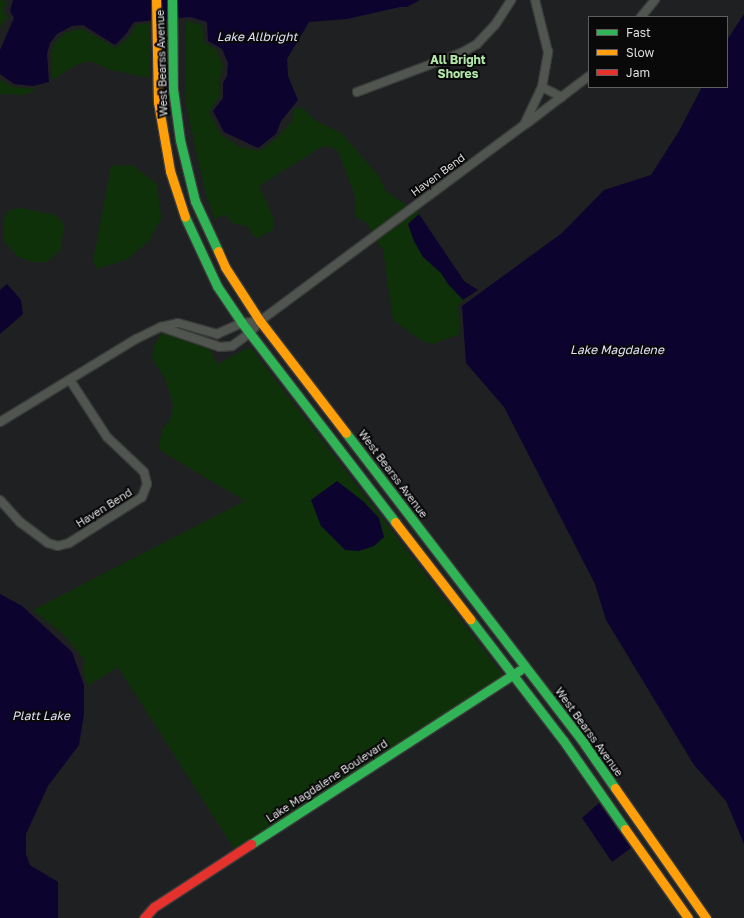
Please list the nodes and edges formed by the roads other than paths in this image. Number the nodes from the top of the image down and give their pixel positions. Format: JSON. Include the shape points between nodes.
{"nodes":[{"id":1,"x":156,"y":0,"type":"edge"},
{"id":2,"x":172,"y":0,"type":"edge"},
{"id":3,"x":511,"y":0,"type":"edge"},
{"id":4,"x":535,"y":0,"type":"edge"},
{"id":5,"x":655,"y":0,"type":"edge"},
{"id":6,"x":642,"y":16,"type":"edge"},
{"id":7,"x":588,"y":77,"type":"edge"},
{"id":8,"x":542,"y":87,"type":"junction"},
{"id":9,"x":357,"y":92,"type":"dead end"},
{"id":10,"x":562,"y":97,"type":"junction"},
{"id":11,"x":176,"y":123,"type":"junction"},
{"id":12,"x":161,"y":125,"type":"junction"},
{"id":13,"x":524,"y":125,"type":"junction"},
{"id":14,"x":260,"y":321,"type":"junction"},
{"id":15,"x":242,"y":323,"type":"junction"},
{"id":16,"x":161,"y":327,"type":"junction"},
{"id":17,"x":194,"y":327,"type":"junction"},
{"id":18,"x":250,"y":333,"type":"junction"},
{"id":19,"x":192,"y":337,"type":"junction"},
{"id":20,"x":70,"y":380,"type":"junction"},
{"id":21,"x":0,"y":422,"type":"edge"},
{"id":22,"x":0,"y":500,"type":"edge"},
{"id":23,"x":525,"y":666,"type":"junction"},
{"id":24,"x":513,"y":674,"type":"junction"},
{"id":25,"x":144,"y":918,"type":"edge"},
{"id":26,"x":688,"y":918,"type":"edge"},
{"id":27,"x":706,"y":918,"type":"edge"}],
"edges":[{"from":1,"to":12,"type":"main road","name":"West Bearss Avenue"},
{"from":2,"to":11,"type":"main road","name":"West Bearss Avenue"},
{"from":3,"to":9,"type":"street","via":[[495,25],[477,44],[461,53]]},
{"from":4,"to":8,"type":"street","name":"Haven Bend","via":[[548,52]]},
{"from":5,"to":6,"type":"street"},
{"from":7,"to":10,"type":"street"},
{"from":8,"to":10,"type":"street"},
{"from":8,"to":13,"type":"street","name":"Haven Bend"},
{"from":10,"to":13,"type":"street"},
{"from":11,"to":12,"type":"street"},
{"from":11,"to":14,"type":"main road","name":"West Bearss Avenue","via":[[200,214],[225,267]]},
{"from":12,"to":15,"type":"main road","name":"West Bearss Avenue","via":[[170,171],[186,220],[209,272]]},
{"from":13,"to":14,"type":"street","name":"Haven Bend"},
{"from":14,"to":15,"type":"street"},
{"from":14,"to":18,"type":"street","name":"Haven Bend"},
{"from":14,"to":23,"type":"main road","name":"West Bearss Avenue"},
{"from":15,"to":17,"type":"street","via":[[217,334]]},
{"from":15,"to":18,"type":"main road","name":"West Bearss Avenue"},
{"from":16,"to":17,"type":"street","via":[[178,322]]},
{"from":16,"to":19,"type":"street","name":"Haven Bend"},
{"from":16,"to":20,"type":"street","via":[[136,339]]},
{"from":17,"to":19,"type":"street"},
{"from":18,"to":19,"type":"street","name":"Haven Bend","via":[[232,346],[220,347]]},
{"from":18,"to":24,"type":"main road","name":"West Bearss Avenue"},
{"from":20,"to":21,"type":"street"},
{"from":20,"to":22,"type":"street","name":"Haven Bend","via":[[107,437],[144,472],[147,484],[142,497],[69,543],[56,546],[20,522]]},
{"from":23,"to":24,"type":"main road","name":"Lake Magdalene Boulevard"},
{"from":23,"to":27,"type":"main road","name":"West Bearss Avenue","via":[[585,745]]},
{"from":24,"to":25,"type":"main road","name":"Lake Magdalene Boulevard","via":[[154,907]]},
{"from":24,"to":26,"type":"main road","name":"West Bearss Avenue","via":[[564,740]]}]}
